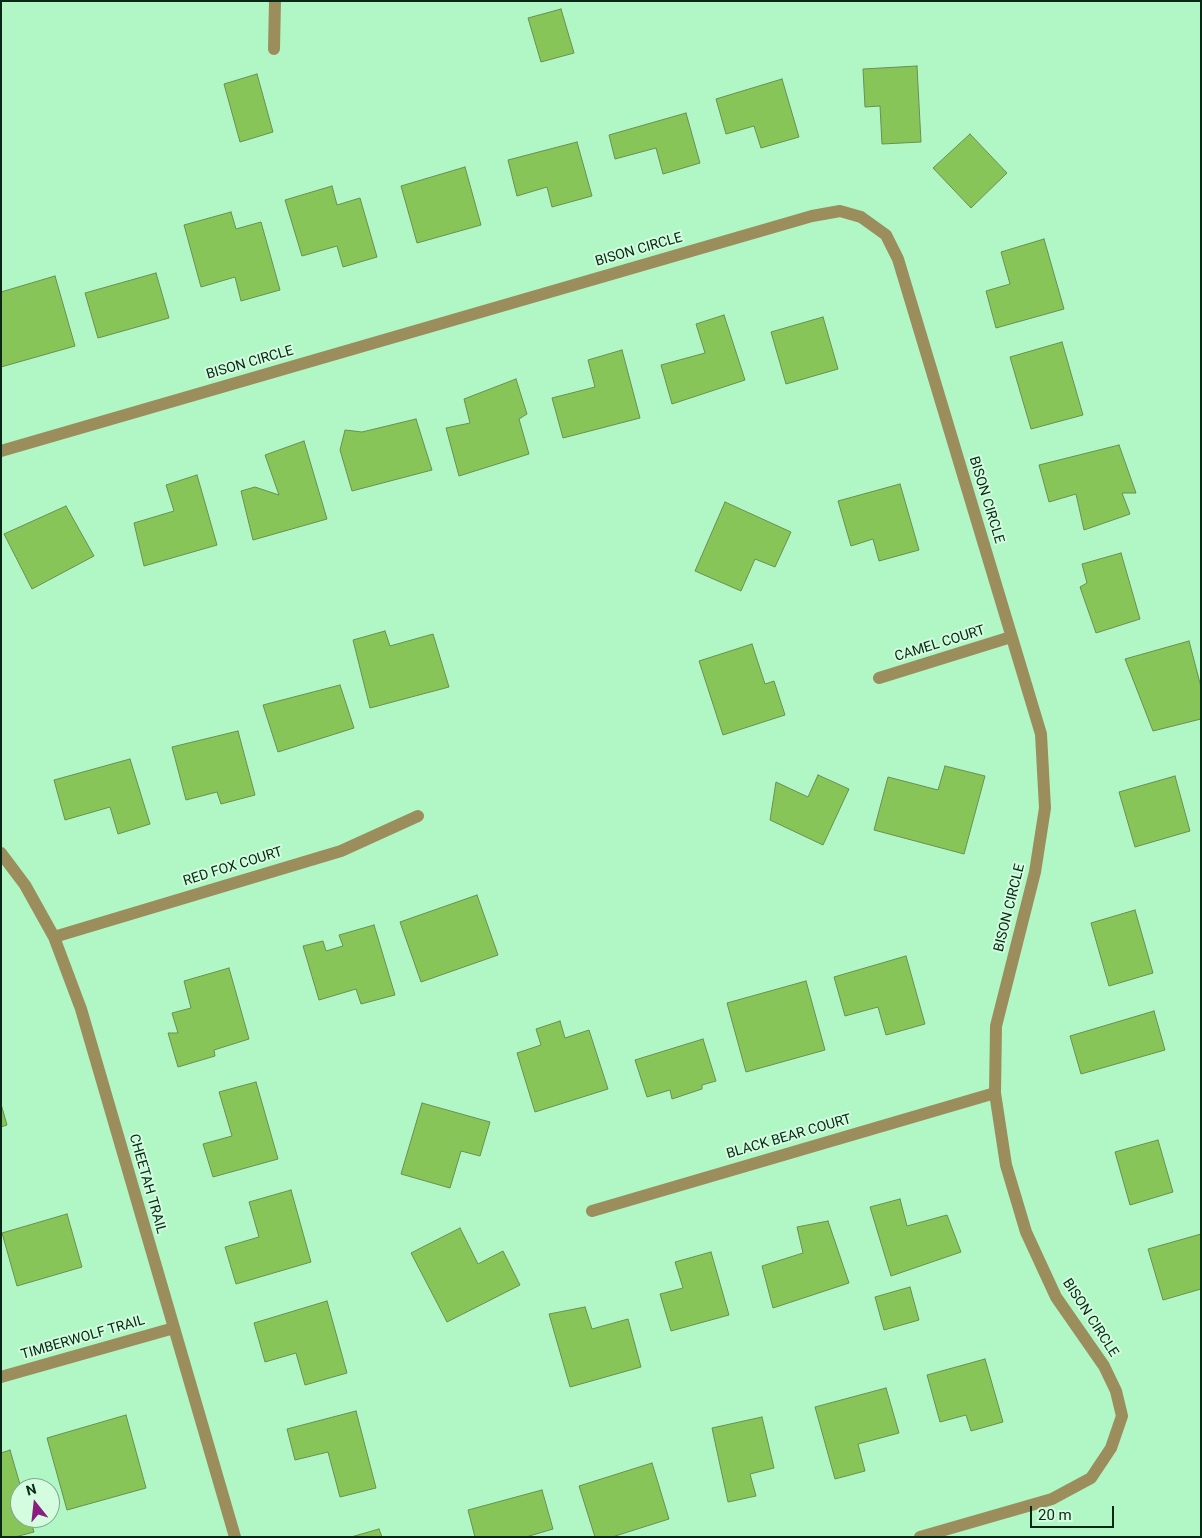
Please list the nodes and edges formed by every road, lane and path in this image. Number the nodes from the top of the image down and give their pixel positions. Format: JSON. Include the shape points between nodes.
{"nodes":[{"id":1,"x":275,"y":1,"type":"edge"},
{"id":2,"x":274,"y":49,"type":"dead end"},
{"id":3,"x":1,"y":451,"type":"edge"},
{"id":4,"x":1011,"y":637,"type":"junction"},
{"id":5,"x":879,"y":678,"type":"dead end"},
{"id":6,"x":418,"y":816,"type":"dead end"},
{"id":7,"x":1,"y":853,"type":"edge"},
{"id":8,"x":54,"y":937,"type":"junction"},
{"id":9,"x":995,"y":1093,"type":"junction"},
{"id":10,"x":592,"y":1211,"type":"dead end"},
{"id":11,"x":174,"y":1328,"type":"junction"},
{"id":12,"x":1,"y":1377,"type":"edge"},
{"id":13,"x":235,"y":1537,"type":"edge"},
{"id":14,"x":920,"y":1537,"type":"edge"}],
"edges":[{"from":1,"to":2,"type":"street"},
{"from":3,"to":4,"type":"street","name":"BISON CIRCLE","via":[[812,216],[840,211],[861,217],[886,235],[898,259]]},
{"from":4,"to":5,"type":"street","name":"CAMEL COURT"},
{"from":4,"to":9,"type":"street","name":"BISON CIRCLE","via":[[1041,734],[1045,808],[1035,872],[996,1026]]},
{"from":6,"to":8,"type":"street","name":"RED FOX COURT","via":[[341,851]]},
{"from":7,"to":8,"type":"street","name":"CHEETAH TRAIL","via":[[25,885]]},
{"from":8,"to":11,"type":"street","name":"CHEETAH TRAIL","via":[[81,1009]]},
{"from":9,"to":10,"type":"street","name":"BLACK BEAR COURT"},
{"from":9,"to":14,"type":"street","name":"BISON CIRCLE","via":[[1006,1165],[1026,1232],[1056,1297],[1104,1366],[1116,1391],[1122,1416],[1111,1448],[1091,1478],[1052,1499]]},
{"from":11,"to":12,"type":"street","name":"TIMBERWOLF TRAIL"},
{"from":11,"to":13,"type":"street","name":"CHEETAH TRAIL"}]}
